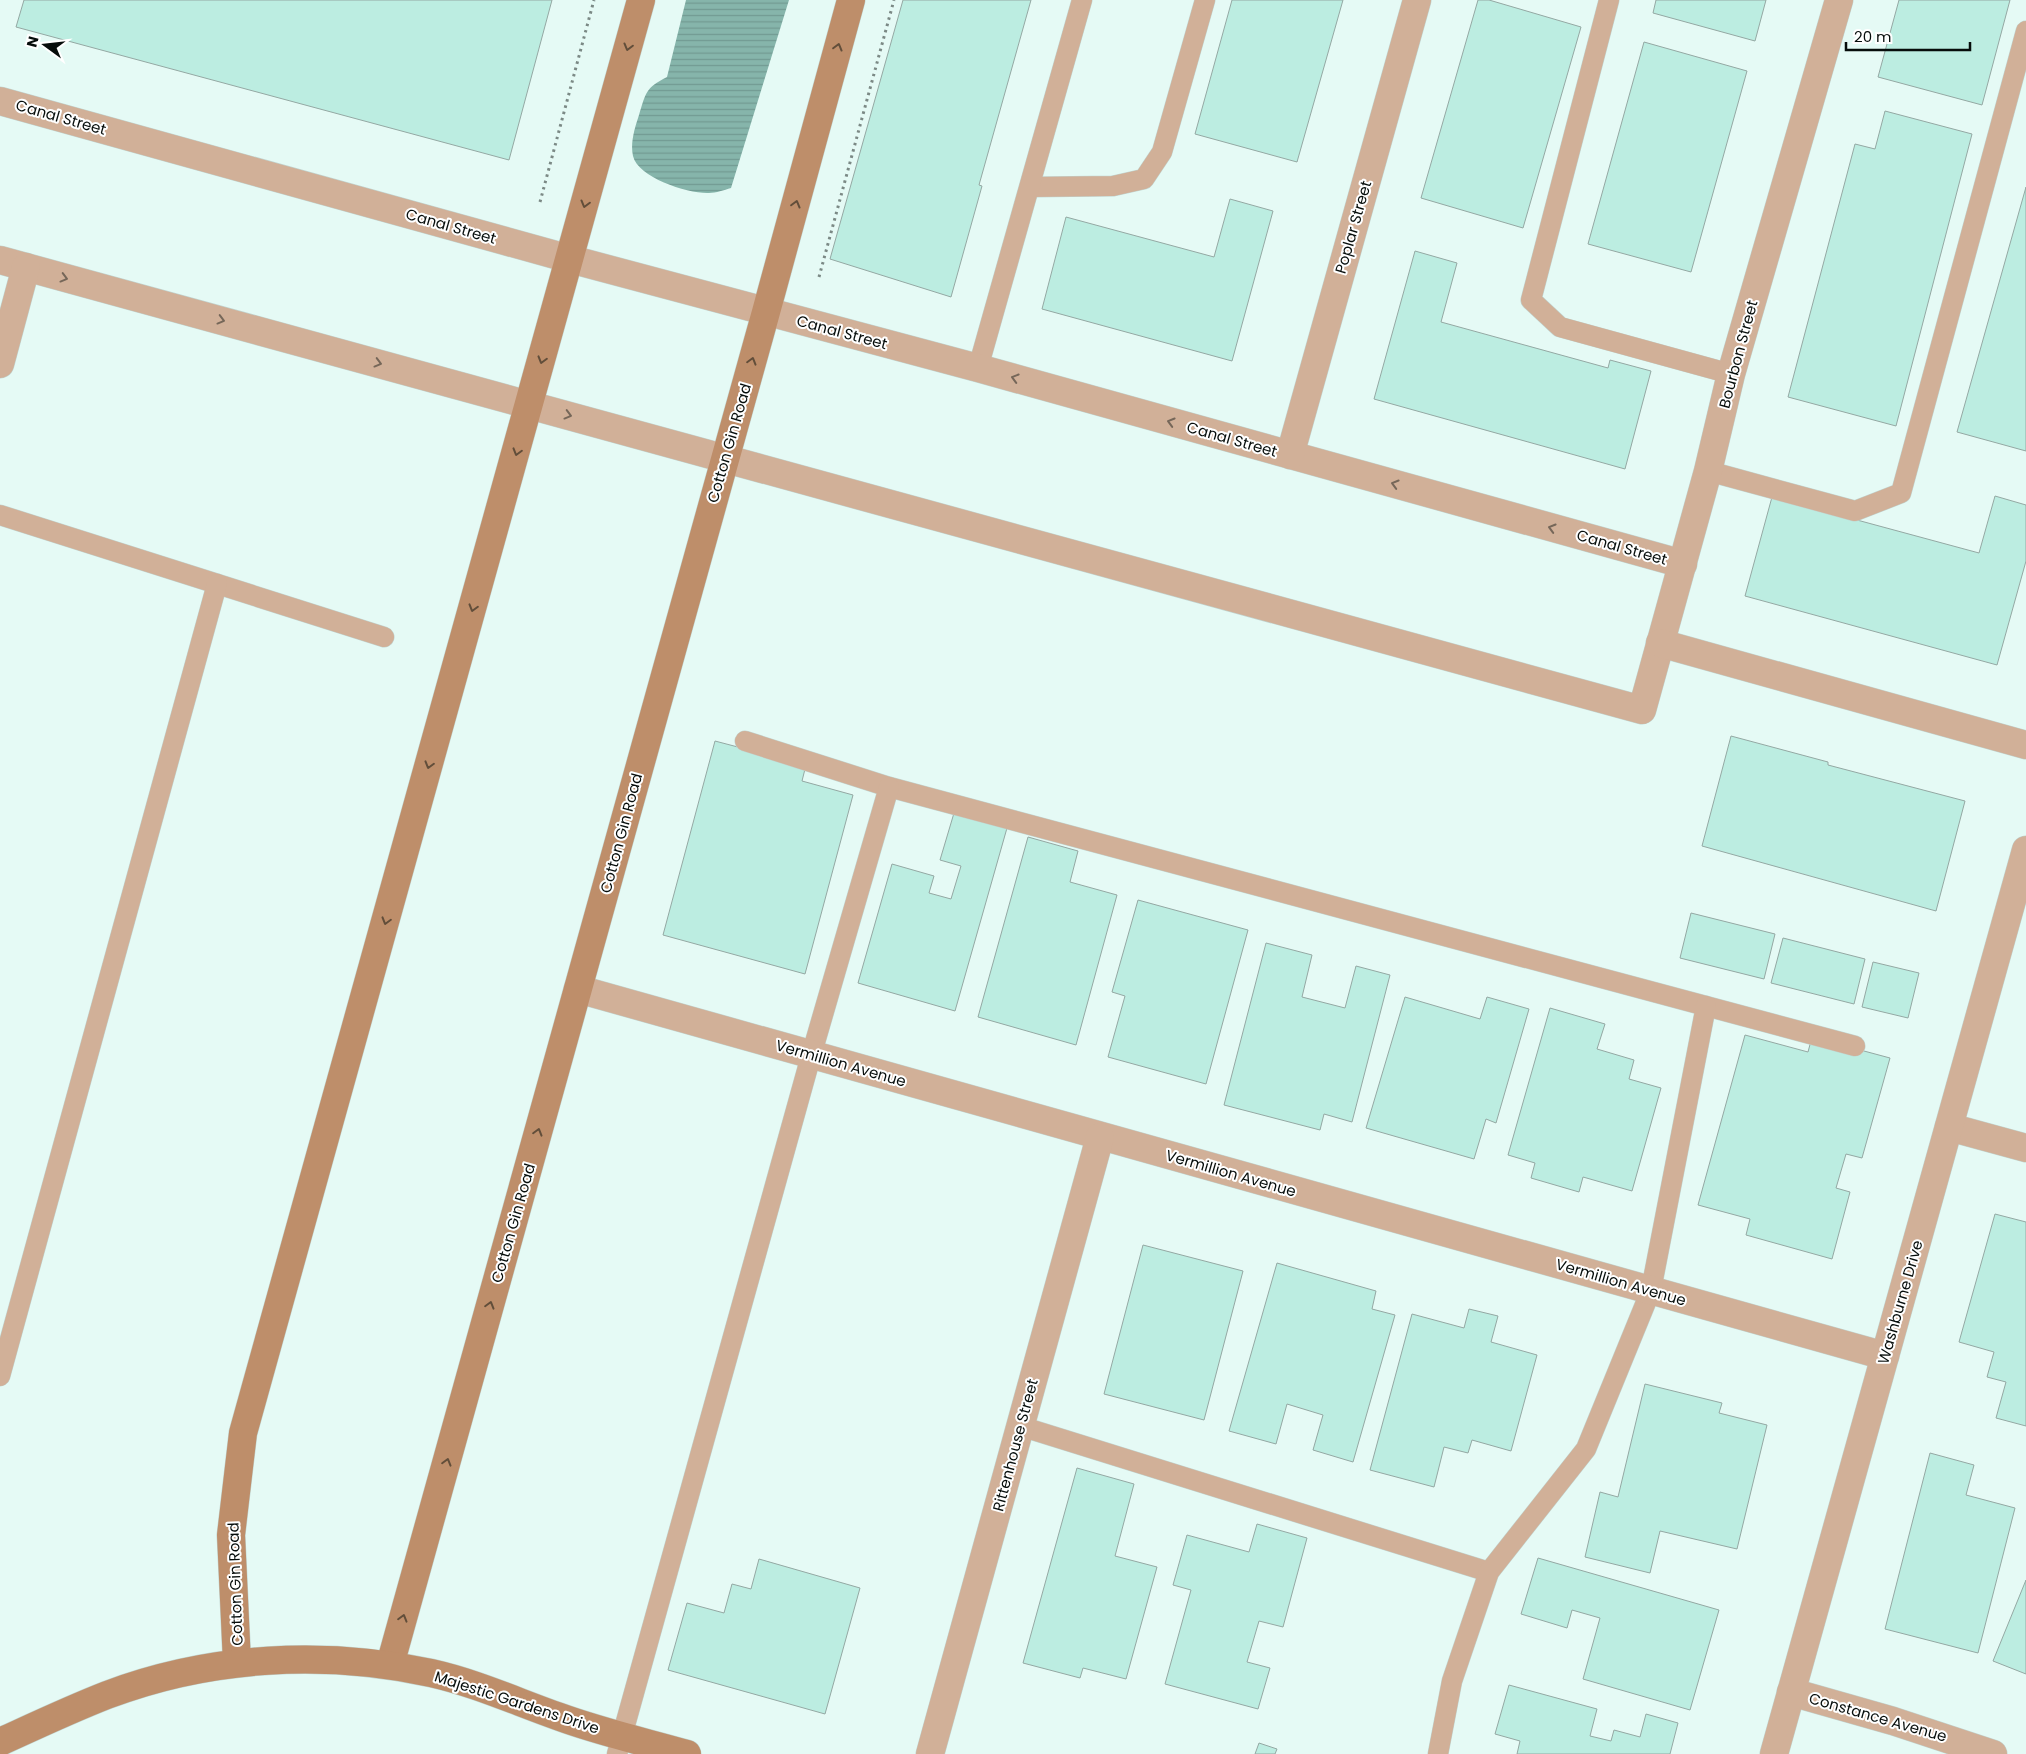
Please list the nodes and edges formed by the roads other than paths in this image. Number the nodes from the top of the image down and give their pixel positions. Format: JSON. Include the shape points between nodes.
{"nodes":[{"id":1,"x":641,"y":0,"type":"edge"},
{"id":2,"x":851,"y":0,"type":"edge"},
{"id":3,"x":1082,"y":0,"type":"edge"},
{"id":4,"x":1205,"y":0,"type":"edge"},
{"id":5,"x":1417,"y":0,"type":"edge"},
{"id":6,"x":1609,"y":0,"type":"edge"},
{"id":7,"x":1839,"y":0,"type":"edge"},
{"id":8,"x":2026,"y":31,"type":"edge"},
{"id":9,"x":0,"y":100,"type":"edge"},
{"id":10,"x":1030,"y":187,"type":"junction"},
{"id":11,"x":0,"y":260,"type":"edge"},
{"id":12,"x":570,"y":260,"type":"junction"},
{"id":13,"x":26,"y":268,"type":"junction"},
{"id":14,"x":766,"y":312,"type":"junction"},
{"id":15,"x":0,"y":364,"type":"edge"},
{"id":16,"x":978,"y":368,"type":"junction"},
{"id":17,"x":1731,"y":374,"type":"junction"},
{"id":18,"x":530,"y":405,"type":"junction"},
{"id":19,"x":1290,"y":455,"type":"junction"},
{"id":20,"x":724,"y":458,"type":"junction"},
{"id":21,"x":1708,"y":470,"type":"junction"},
{"id":22,"x":0,"y":515,"type":"edge"},
{"id":23,"x":1683,"y":564,"type":"junction"},
{"id":24,"x":217,"y":584,"type":"junction"},
{"id":25,"x":384,"y":637,"type":"dead end"},
{"id":26,"x":1660,"y":643,"type":"junction"},
{"id":27,"x":745,"y":741,"type":"dead end"},
{"id":28,"x":2026,"y":745,"type":"edge"},
{"id":29,"x":889,"y":787,"type":"junction"},
{"id":30,"x":2026,"y":850,"type":"edge"},
{"id":31,"x":578,"y":989,"type":"junction"},
{"id":32,"x":1706,"y":1006,"type":"junction"},
{"id":33,"x":1855,"y":1046,"type":"dead end"},
{"id":34,"x":811,"y":1056,"type":"junction"},
{"id":35,"x":1949,"y":1127,"type":"junction"},
{"id":36,"x":1100,"y":1137,"type":"junction"},
{"id":37,"x":2026,"y":1148,"type":"edge"},
{"id":38,"x":1650,"y":1290,"type":"junction"},
{"id":39,"x":1885,"y":1356,"type":"junction"},
{"id":40,"x":0,"y":1376,"type":"edge"},
{"id":41,"x":1020,"y":1426,"type":"junction"},
{"id":42,"x":1489,"y":1572,"type":"junction"},
{"id":43,"x":237,"y":1663,"type":"junction"},
{"id":44,"x":390,"y":1665,"type":"junction"},
{"id":45,"x":1791,"y":1692,"type":"junction"},
{"id":46,"x":0,"y":1742,"type":"edge"},
{"id":47,"x":620,"y":1745,"type":"edge"},
{"id":48,"x":687,"y":1754,"type":"edge"},
{"id":49,"x":930,"y":1754,"type":"edge"},
{"id":50,"x":1438,"y":1754,"type":"edge"},
{"id":51,"x":1774,"y":1754,"type":"edge"},
{"id":52,"x":1993,"y":1754,"type":"edge"}],
"edges":[{"from":1,"to":12,"type":"street","name":"Cotton Gin Road","one_way":true},
{"from":14,"to":2,"type":"street","name":"Cotton Gin Road","one_way":true},
{"from":3,"to":10,"type":"lane"},
{"from":4,"to":10,"type":"lane","via":[[1162,152],[1144,179],[1113,186]]},
{"from":5,"to":19,"type":"street","name":"Poplar Street"},
{"from":6,"to":17,"type":"lane","via":[[1531,300],[1560,327]]},
{"from":7,"to":17,"type":"street","name":"Bourbon Street"},
{"from":8,"to":21,"type":"lane","via":[[1901,493],[1855,511]]},
{"from":9,"to":12,"type":"street","name":"Canal Street"},
{"from":10,"to":16,"type":"lane"},
{"from":11,"to":13,"type":"street"},
{"from":12,"to":14,"type":"street","name":"Canal Street"},
{"from":12,"to":18,"type":"street","name":"Cotton Gin Road","one_way":true},
{"from":13,"to":15,"type":"street"},
{"from":13,"to":18,"type":"street","one_way":true},
{"from":14,"to":16,"type":"street","name":"Canal Street"},
{"from":20,"to":14,"type":"street","name":"Cotton Gin Road","one_way":true},
{"from":19,"to":16,"type":"street","name":"Canal Street","one_way":true},
{"from":17,"to":21,"type":"street","name":"Bourbon Street"},
{"from":18,"to":20,"type":"street","one_way":true},
{"from":18,"to":43,"type":"street","name":"Cotton Gin Road","one_way":true,"via":[[243,1434],[231,1535]]},
{"from":23,"to":19,"type":"street","name":"Canal Street","one_way":true},
{"from":20,"to":26,"type":"street","name":"Bourbon Street","via":[[1642,710]]},
{"from":20,"to":31,"type":"street","name":"Cotton Gin Road"},
{"from":21,"to":23,"type":"street","name":"Bourbon Street"},
{"from":22,"to":24,"type":"lane"},
{"from":23,"to":26,"type":"street","name":"Bourbon Street"},
{"from":24,"to":25,"type":"lane"},
{"from":24,"to":40,"type":"lane"},
{"from":26,"to":28,"type":"street"},
{"from":27,"to":29,"type":"lane"},
{"from":29,"to":32,"type":"lane"},
{"from":29,"to":34,"type":"lane"},
{"from":30,"to":35,"type":"street","name":"Washburne Drive"},
{"from":31,"to":34,"type":"street","name":"Vermillion Avenue"},
{"from":44,"to":31,"type":"street","name":"Cotton Gin Road","one_way":true},
{"from":32,"to":33,"type":"lane"},
{"from":32,"to":38,"type":"lane"},
{"from":34,"to":36,"type":"street","name":"Vermillion Avenue"},
{"from":34,"to":47,"type":"lane"},
{"from":35,"to":37,"type":"street"},
{"from":35,"to":39,"type":"street","name":"Washburne Drive"},
{"from":36,"to":38,"type":"street","name":"Vermillion Avenue"},
{"from":36,"to":41,"type":"street","name":"Rittenhouse Street"},
{"from":38,"to":39,"type":"street","name":"Vermillion Avenue"},
{"from":38,"to":42,"type":"lane","via":[[1586,1449]]},
{"from":39,"to":45,"type":"street","name":"Washburne Drive"},
{"from":41,"to":42,"type":"lane"},
{"from":41,"to":49,"type":"street","name":"Rittenhouse Street"},
{"from":42,"to":50,"type":"lane","via":[[1452,1682]]},
{"from":43,"to":44,"type":"street","name":"Majestic Gardens Drive","via":[[328,1660]]},
{"from":43,"to":46,"type":"street","name":"Majestic Gardens Drive","via":[[188,1672],[108,1694]]},
{"from":44,"to":47,"type":"street","name":"Majestic Gardens Drive","via":[[460,1681],[577,1723]]},
{"from":45,"to":51,"type":"street","name":"Washburne Drive"},
{"from":45,"to":52,"type":"street","name":"Constance Avenue"},
{"from":47,"to":48,"type":"street","name":"Majestic Gardens Drive"}]}
